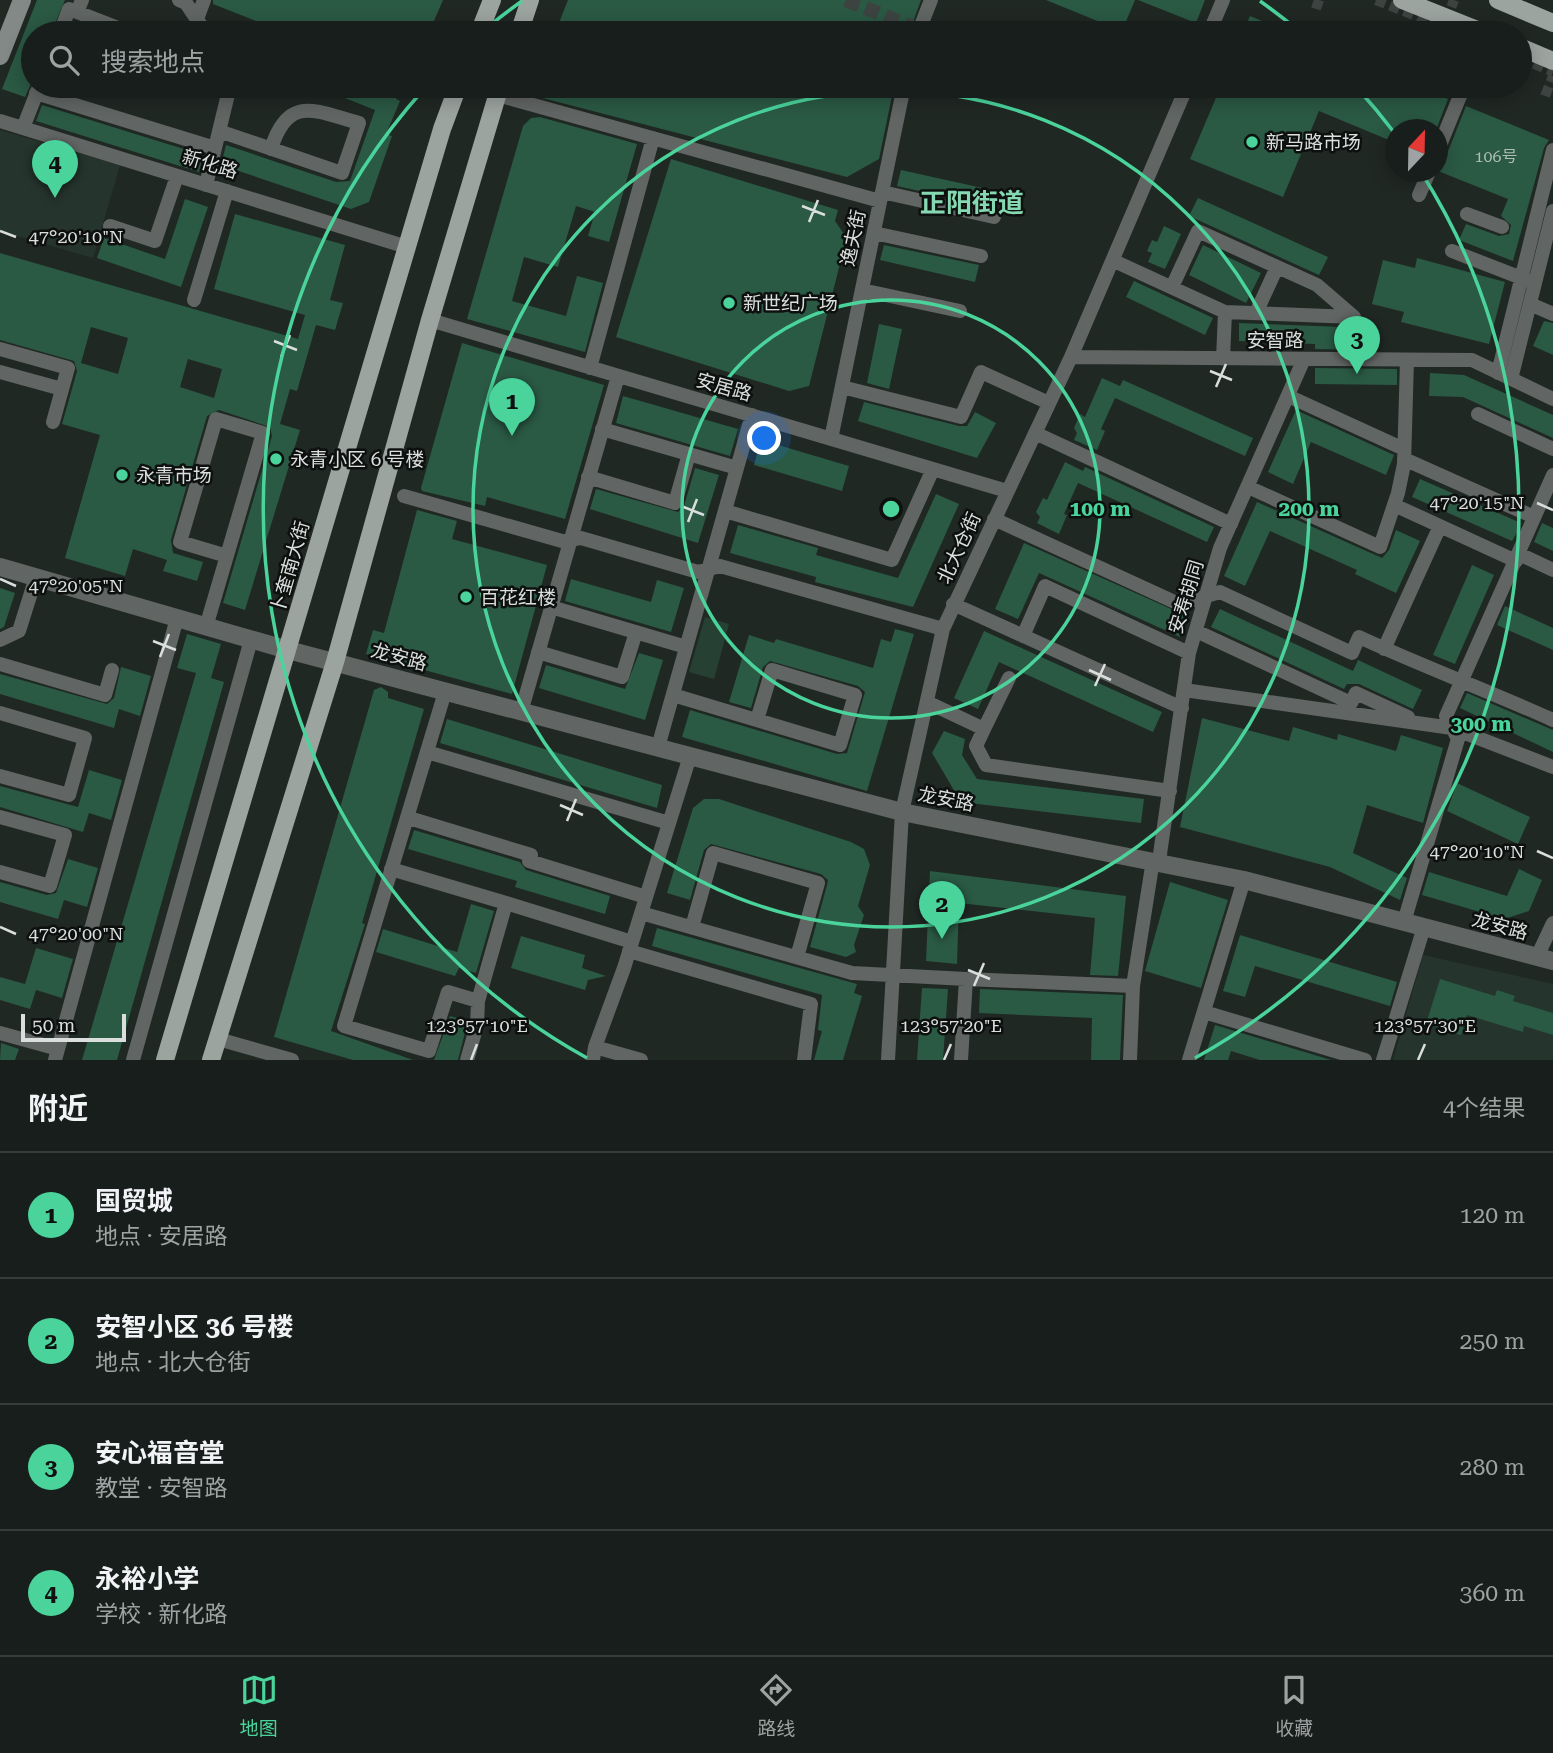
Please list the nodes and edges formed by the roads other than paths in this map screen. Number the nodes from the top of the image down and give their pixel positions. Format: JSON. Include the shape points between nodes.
{"nodes":[{"id":1,"x":22,"y":0,"type":"edge"},
{"id":2,"x":179,"y":0,"type":"edge"},
{"id":3,"x":204,"y":0,"type":"edge"},
{"id":4,"x":492,"y":0,"type":"edge"},
{"id":5,"x":530,"y":0,"type":"edge"},
{"id":6,"x":931,"y":0,"type":"edge"},
{"id":7,"x":1223,"y":0,"type":"edge"},
{"id":8,"x":1402,"y":0,"type":"edge"},
{"id":9,"x":1498,"y":0,"type":"edge"},
{"id":10,"x":80,"y":6,"type":"edge"},
{"id":11,"x":197,"y":19,"type":"joint"},
{"id":12,"x":64,"y":21,"type":"edge"},
{"id":13,"x":108,"y":21,"type":"edge"},
{"id":14,"x":484,"y":21,"type":"edge"},
{"id":15,"x":523,"y":21,"type":"edge"},
{"id":16,"x":921,"y":21,"type":"edge"},
{"id":17,"x":1214,"y":21,"type":"edge"},
{"id":18,"x":1455,"y":21,"type":"edge"},
{"id":19,"x":1553,"y":23,"type":"edge"},
{"id":20,"x":1532,"y":52,"type":"edge"},
{"id":21,"x":0,"y":56,"type":"edge"},
{"id":22,"x":1553,"y":61,"type":"edge"},
{"id":23,"x":35,"y":98,"type":"edge"},
{"id":24,"x":65,"y":98,"type":"edge"},
{"id":25,"x":227,"y":98,"type":"edge"},
{"id":26,"x":453,"y":98,"type":"edge"},
{"id":27,"x":497,"y":98,"type":"edge"},
{"id":28,"x":525,"y":98,"type":"edge"},
{"id":29,"x":902,"y":98,"type":"edge"},
{"id":30,"x":1182,"y":98,"type":"edge"},
{"id":31,"x":1459,"y":98,"type":"edge"},
{"id":32,"x":0,"y":121,"type":"edge"},
{"id":33,"x":1448,"y":124,"type":"edge"},
{"id":34,"x":23,"y":128,"type":"junction"},
{"id":35,"x":219,"y":131,"type":"junction"},
{"id":36,"x":653,"y":138,"type":"junction"},
{"id":37,"x":215,"y":148,"type":"junction"},
{"id":38,"x":271,"y":149,"type":"junction"},
{"id":39,"x":1553,"y":150,"type":"edge"},
{"id":40,"x":177,"y":176,"type":"junction"},
{"id":41,"x":1425,"y":182,"type":"edge"},
{"id":42,"x":206,"y":185,"type":"junction"},
{"id":43,"x":227,"y":191,"type":"junction"},
{"id":44,"x":1419,"y":195,"type":"dead end"},
{"id":45,"x":881,"y":197,"type":"junction"},
{"id":46,"x":1553,"y":211,"type":"edge"},
{"id":47,"x":1467,"y":214,"type":"dead end"},
{"id":48,"x":994,"y":217,"type":"dead end"},
{"id":49,"x":110,"y":226,"type":"dead end"},
{"id":50,"x":1502,"y":227,"type":"dead end"},
{"id":51,"x":874,"y":233,"type":"junction"},
{"id":52,"x":407,"y":247,"type":"junction"},
{"id":53,"x":1452,"y":251,"type":"dead end"},
{"id":54,"x":981,"y":256,"type":"dead end"},
{"id":55,"x":1114,"y":261,"type":"junction"},
{"id":56,"x":1277,"y":267,"type":"junction"},
{"id":57,"x":1528,"y":281,"type":"junction"},
{"id":58,"x":1171,"y":287,"type":"junction"},
{"id":59,"x":862,"y":290,"type":"junction"},
{"id":60,"x":194,"y":300,"type":"dead end"},
{"id":61,"x":1530,"y":304,"type":"junction"},
{"id":62,"x":960,"y":311,"type":"dead end"},
{"id":63,"x":1225,"y":312,"type":"junction"},
{"id":64,"x":1256,"y":313,"type":"junction"},
{"id":65,"x":1553,"y":314,"type":"edge"},
{"id":66,"x":430,"y":320,"type":"junction"},
{"id":67,"x":0,"y":349,"type":"edge"},
{"id":68,"x":1072,"y":357,"type":"junction"},
{"id":69,"x":1223,"y":359,"type":"junction"},
{"id":70,"x":1304,"y":359,"type":"junction"},
{"id":71,"x":1407,"y":360,"type":"junction"},
{"id":72,"x":590,"y":368,"type":"junction"},
{"id":73,"x":0,"y":372,"type":"edge"},
{"id":74,"x":618,"y":376,"type":"junction"},
{"id":75,"x":1505,"y":376,"type":"junction"},
{"id":76,"x":842,"y":387,"type":"junction"},
{"id":77,"x":62,"y":389,"type":"junction"},
{"id":78,"x":1288,"y":396,"type":"junction"},
{"id":79,"x":1553,"y":399,"type":"edge"},
{"id":80,"x":1049,"y":403,"type":"junction"},
{"id":81,"x":1478,"y":414,"type":"dead end"},
{"id":82,"x":752,"y":415,"type":"junction"},
{"id":83,"x":53,"y":422,"type":"dead end"},
{"id":84,"x":602,"y":429,"type":"junction"},
{"id":85,"x":1035,"y":433,"type":"junction"},
{"id":86,"x":831,"y":439,"type":"junction"},
{"id":87,"x":1553,"y":449,"type":"edge"},
{"id":88,"x":689,"y":454,"type":"junction"},
{"id":89,"x":1404,"y":454,"type":"junction"},
{"id":90,"x":737,"y":468,"type":"junction"},
{"id":91,"x":933,"y":469,"type":"junction"},
{"id":92,"x":1553,"y":475,"type":"edge"},
{"id":93,"x":589,"y":477,"type":"junction"},
{"id":94,"x":1248,"y":487,"type":"junction"},
{"id":95,"x":1007,"y":491,"type":"junction"},
{"id":96,"x":404,"y":496,"type":"dead end"},
{"id":97,"x":1394,"y":505,"type":"junction"},
{"id":98,"x":725,"y":511,"type":"junction"},
{"id":99,"x":1534,"y":517,"type":"junction"},
{"id":100,"x":994,"y":519,"type":"junction"},
{"id":101,"x":1231,"y":524,"type":"junction"},
{"id":102,"x":1440,"y":526,"type":"junction"},
{"id":103,"x":570,"y":540,"type":"junction"},
{"id":104,"x":227,"y":556,"type":"junction"},
{"id":105,"x":1517,"y":557,"type":"junction"},
{"id":106,"x":0,"y":567,"type":"edge"},
{"id":107,"x":709,"y":569,"type":"junction"},
{"id":108,"x":1553,"y":570,"type":"edge"},
{"id":109,"x":36,"y":577,"type":"junction"},
{"id":110,"x":1206,"y":596,"type":"junction"},
{"id":111,"x":953,"y":604,"type":"junction"},
{"id":112,"x":551,"y":607,"type":"junction"},
{"id":113,"x":177,"y":618,"type":"junction"},
{"id":114,"x":0,"y":624,"type":"edge"},
{"id":115,"x":206,"y":626,"type":"junction"},
{"id":116,"x":943,"y":629,"type":"junction"},
{"id":117,"x":19,"y":631,"type":"junction"},
{"id":118,"x":1196,"y":631,"type":"junction"},
{"id":119,"x":636,"y":632,"type":"junction"},
{"id":120,"x":1023,"y":636,"type":"junction"},
{"id":121,"x":0,"y":640,"type":"edge"},
{"id":122,"x":251,"y":640,"type":"junction"},
{"id":123,"x":686,"y":647,"type":"junction"},
{"id":124,"x":1384,"y":649,"type":"junction"},
{"id":125,"x":288,"y":650,"type":"junction"},
{"id":126,"x":538,"y":653,"type":"junction"},
{"id":127,"x":1189,"y":653,"type":"junction"},
{"id":128,"x":335,"y":662,"type":"junction"},
{"id":129,"x":0,"y":664,"type":"edge"},
{"id":130,"x":112,"y":670,"type":"dead end"},
{"id":131,"x":1009,"y":678,"type":"dead end"},
{"id":132,"x":1462,"y":681,"type":"junction"},
{"id":133,"x":1184,"y":690,"type":"junction"},
{"id":134,"x":445,"y":691,"type":"junction"},
{"id":135,"x":673,"y":695,"type":"junction"},
{"id":136,"x":927,"y":702,"type":"junction"},
{"id":137,"x":1182,"y":708,"type":"junction"},
{"id":138,"x":521,"y":712,"type":"junction"},
{"id":139,"x":0,"y":713,"type":"edge"},
{"id":140,"x":757,"y":720,"type":"junction"},
{"id":141,"x":1553,"y":720,"type":"edge"},
{"id":142,"x":1422,"y":723,"type":"junction"},
{"id":143,"x":1452,"y":728,"type":"junction"},
{"id":144,"x":984,"y":729,"type":"junction"},
{"id":145,"x":658,"y":747,"type":"junction"},
{"id":146,"x":427,"y":752,"type":"junction"},
{"id":147,"x":690,"y":756,"type":"junction"},
{"id":148,"x":1553,"y":767,"type":"edge"},
{"id":149,"x":0,"y":776,"type":"edge"},
{"id":150,"x":1170,"y":791,"type":"junction"},
{"id":151,"x":902,"y":812,"type":"junction"},
{"id":152,"x":0,"y":817,"type":"edge"},
{"id":153,"x":409,"y":818,"type":"dead end"},
{"id":154,"x":669,"y":823,"type":"junction"},
{"id":155,"x":1156,"y":860,"type":"junction"},
{"id":156,"x":391,"y":869,"type":"junction"},
{"id":157,"x":0,"y":872,"type":"edge"},
{"id":158,"x":1244,"y":880,"type":"junction"},
{"id":159,"x":646,"y":897,"type":"junction"},
{"id":160,"x":506,"y":903,"type":"junction"},
{"id":161,"x":641,"y":913,"type":"junction"},
{"id":162,"x":1404,"y":922,"type":"junction"},
{"id":163,"x":1553,"y":923,"type":"edge"},
{"id":164,"x":1423,"y":927,"type":"junction"},
{"id":165,"x":692,"y":928,"type":"junction"},
{"id":166,"x":630,"y":947,"type":"junction"},
{"id":167,"x":797,"y":957,"type":"junction"},
{"id":168,"x":1545,"y":959,"type":"edge"},
{"id":169,"x":893,"y":976,"type":"junction"},
{"id":170,"x":966,"y":979,"type":"junction"},
{"id":171,"x":1133,"y":986,"type":"junction"},
{"id":172,"x":478,"y":1001,"type":"junction"},
{"id":173,"x":1204,"y":1012,"type":"junction"},
{"id":174,"x":0,"y":1033,"type":"edge"},
{"id":175,"x":218,"y":1039,"type":"junction"},
{"id":176,"x":594,"y":1054,"type":"edge"},
{"id":177,"x":56,"y":1055,"type":"edge"},
{"id":178,"x":133,"y":1060,"type":"edge"},
{"id":179,"x":165,"y":1060,"type":"edge"},
{"id":180,"x":211,"y":1060,"type":"edge"},
{"id":181,"x":292,"y":1060,"type":"edge"},
{"id":182,"x":467,"y":1060,"type":"edge"},
{"id":183,"x":641,"y":1060,"type":"edge"},
{"id":184,"x":804,"y":1060,"type":"edge"},
{"id":185,"x":888,"y":1060,"type":"edge"},
{"id":186,"x":961,"y":1060,"type":"edge"},
{"id":187,"x":1130,"y":1060,"type":"edge"},
{"id":188,"x":1189,"y":1060,"type":"edge"},
{"id":189,"x":1366,"y":1060,"type":"edge"},
{"id":190,"x":1383,"y":1060,"type":"edge"}],
"edges":[{"from":1,"to":21,"type":"main road"},
{"from":2,"to":11,"type":"street"},
{"from":3,"to":11,"type":"street"},
{"from":4,"to":14,"type":"main road"},
{"from":5,"to":15,"type":"main road"},
{"from":6,"to":16,"type":"street"},
{"from":7,"to":17,"type":"street"},
{"from":8,"to":18,"type":"main road"},
{"from":9,"to":19,"type":"main road"},
{"from":10,"to":12,"type":"street","via":[[69,9]]},
{"from":10,"to":13,"type":"street"},
{"from":20,"to":22,"type":"main road"},
{"from":23,"to":34,"type":"street"},
{"from":24,"to":37,"type":"street"},
{"from":25,"to":35,"type":"street"},
{"from":26,"to":52,"type":"main road","name":"卜奎南大街"},
{"from":27,"to":66,"type":"main road"},
{"from":28,"to":36,"type":"street"},
{"from":29,"to":45,"type":"street","name":"逸夫街"},
{"from":30,"to":55,"type":"street","name":"北大仓街"},
{"from":31,"to":33,"type":"street"},
{"from":32,"to":34,"type":"street","name":"新化路"},
{"from":34,"to":40,"type":"street","name":"新化路"},
{"from":35,"to":37,"type":"street"},
{"from":35,"to":38,"type":"street"},
{"from":36,"to":45,"type":"street"},
{"from":36,"to":72,"type":"street"},
{"from":37,"to":42,"type":"street"},
{"from":38,"to":38,"type":"street","via":[[342,173],[359,123],[308,108],[288,115]]},
{"from":39,"to":57,"type":"street"},
{"from":40,"to":42,"type":"street","name":"新化路"},
{"from":40,"to":49,"type":"street","via":[[155,241]]},
{"from":41,"to":44,"type":"street"},
{"from":42,"to":43,"type":"street","name":"新化路"},
{"from":43,"to":52,"type":"street","name":"新化路"},
{"from":43,"to":60,"type":"street"},
{"from":45,"to":48,"type":"street"},
{"from":45,"to":51,"type":"street","name":"逸夫街"},
{"from":46,"to":57,"type":"street"},
{"from":47,"to":50,"type":"street"},
{"from":51,"to":54,"type":"street"},
{"from":51,"to":59,"type":"street","name":"逸夫街"},
{"from":52,"to":125,"type":"main road","name":"卜奎南大街"},
{"from":53,"to":57,"type":"street"},
{"from":55,"to":58,"type":"street"},
{"from":55,"to":68,"type":"street","name":"北大仓街"},
{"from":56,"to":58,"type":"street","via":[[1198,231]]},
{"from":56,"to":64,"type":"street"},
{"from":56,"to":64,"type":"street","via":[[1317,285],[1354,317]]},
{"from":57,"to":61,"type":"street"},
{"from":57,"to":75,"type":"street"},
{"from":58,"to":63,"type":"street"},
{"from":59,"to":62,"type":"street"},
{"from":59,"to":76,"type":"street","name":"逸夫街"},
{"from":61,"to":65,"type":"street"},
{"from":61,"to":75,"type":"street"},
{"from":63,"to":64,"type":"street"},
{"from":63,"to":69,"type":"street"},
{"from":66,"to":72,"type":"street","name":"安居路"},
{"from":66,"to":128,"type":"main road"},
{"from":67,"to":77,"type":"street","via":[[68,369]]},
{"from":68,"to":69,"type":"street","name":"安智路"},
{"from":68,"to":80,"type":"street","name":"北大仓街"},
{"from":69,"to":70,"type":"street","name":"安智路"},
{"from":70,"to":71,"type":"street","name":"安智路"},
{"from":70,"to":78,"type":"street","name":"安寿胡同"},
{"from":71,"to":75,"type":"street","name":"安智路","via":[[1472,360]]},
{"from":71,"to":89,"type":"street"},
{"from":72,"to":74,"type":"street","name":"安居路"},
{"from":73,"to":77,"type":"street"},
{"from":74,"to":82,"type":"street","name":"安居路"},
{"from":74,"to":84,"type":"street"},
{"from":75,"to":79,"type":"street","name":"安智路"},
{"from":76,"to":80,"type":"street","via":[[961,417],[981,372]]},
{"from":76,"to":86,"type":"street","name":"逸夫街"},
{"from":77,"to":83,"type":"street"},
{"from":78,"to":89,"type":"street"},
{"from":78,"to":94,"type":"street","name":"安寿胡同"},
{"from":80,"to":85,"type":"street","name":"北大仓街"},
{"from":81,"to":87,"type":"street"},
{"from":82,"to":86,"type":"street","name":"安居路"},
{"from":82,"to":90,"type":"street"},
{"from":84,"to":88,"type":"street"},
{"from":84,"to":93,"type":"street"},
{"from":85,"to":95,"type":"street","name":"北大仓街"},
{"from":85,"to":101,"type":"street"},
{"from":86,"to":91,"type":"street","name":"安居路"},
{"from":88,"to":90,"type":"street"},
{"from":88,"to":93,"type":"street","via":[[675,503]]},
{"from":89,"to":97,"type":"street"},
{"from":89,"to":99,"type":"street"},
{"from":90,"to":98,"type":"street"},
{"from":91,"to":95,"type":"street","name":"安居路"},
{"from":91,"to":98,"type":"street","via":[[892,561]]},
{"from":92,"to":99,"type":"street"},
{"from":93,"to":103,"type":"street"},
{"from":94,"to":97,"type":"street","via":[[1380,547]]},
{"from":94,"to":101,"type":"street","name":"安寿胡同"},
{"from":95,"to":100,"type":"street","name":"北大仓街"},
{"from":96,"to":103,"type":"street"},
{"from":97,"to":102,"type":"street"},
{"from":98,"to":107,"type":"street"},
{"from":99,"to":105,"type":"street"},
{"from":100,"to":110,"type":"street","via":[[1179,604]]},
{"from":100,"to":111,"type":"street","name":"北大仓街"},
{"from":101,"to":110,"type":"street","name":"安寿胡同"},
{"from":102,"to":105,"type":"street"},
{"from":102,"to":124,"type":"street"},
{"from":103,"to":107,"type":"street","via":[[581,538],[698,572]]},
{"from":103,"to":112,"type":"street"},
{"from":104,"to":104,"type":"street","via":[[263,433],[216,419],[180,542]]},
{"from":104,"to":115,"type":"street"},
{"from":105,"to":108,"type":"street"},
{"from":105,"to":132,"type":"street"},
{"from":106,"to":109,"type":"street"},
{"from":107,"to":116,"type":"street","via":[[720,566]]},
{"from":107,"to":123,"type":"street"},
{"from":109,"to":113,"type":"street"},
{"from":109,"to":117,"type":"street"},
{"from":110,"to":118,"type":"street","name":"安寿胡同"},
{"from":110,"to":124,"type":"street","via":[[1220,592],[1352,653],[1359,637]]},
{"from":111,"to":116,"type":"street","name":"北大仓街"},
{"from":111,"to":120,"type":"street"},
{"from":112,"to":119,"type":"street"},
{"from":112,"to":126,"type":"street"},
{"from":113,"to":115,"type":"street"},
{"from":113,"to":177,"type":"street"},
{"from":114,"to":117,"type":"street"},
{"from":115,"to":122,"type":"street"},
{"from":116,"to":136,"type":"street","name":"北大仓街"},
{"from":117,"to":121,"type":"street"},
{"from":118,"to":127,"type":"street","name":"安寿胡同"},
{"from":118,"to":142,"type":"street","via":[[1351,703],[1356,693]]},
{"from":119,"to":123,"type":"street"},
{"from":119,"to":126,"type":"street","via":[[622,677]]},
{"from":120,"to":127,"type":"street","via":[[1045,586]]},
{"from":120,"to":137,"type":"street"},
{"from":122,"to":125,"type":"street"},
{"from":122,"to":178,"type":"street"},
{"from":123,"to":135,"type":"street"},
{"from":124,"to":132,"type":"street"},
{"from":125,"to":128,"type":"street"},
{"from":125,"to":179,"type":"main road","name":"卜奎南大街"},
{"from":126,"to":138,"type":"street"},
{"from":127,"to":133,"type":"street","name":"安寿胡同"},
{"from":128,"to":134,"type":"street","name":"龙安路"},
{"from":128,"to":175,"type":"main road"},
{"from":129,"to":130,"type":"street","via":[[105,695]]},
{"from":131,"to":144,"type":"street"},
{"from":132,"to":141,"type":"street"},
{"from":132,"to":143,"type":"street","via":[[1446,716]]},
{"from":133,"to":137,"type":"street","name":"安寿胡同"},
{"from":133,"to":142,"type":"street"},
{"from":134,"to":138,"type":"street","name":"龙安路"},
{"from":134,"to":146,"type":"street"},
{"from":135,"to":140,"type":"street"},
{"from":135,"to":145,"type":"street"},
{"from":136,"to":144,"type":"street"},
{"from":136,"to":151,"type":"street","name":"北大仓街"},
{"from":137,"to":150,"type":"street","name":"安寿胡同"},
{"from":138,"to":145,"type":"street","name":"龙安路"},
{"from":139,"to":149,"type":"street","via":[[85,738],[69,796]]},
{"from":140,"to":140,"type":"street","via":[[840,745],[855,695],[772,670]]},
{"from":142,"to":143,"type":"street"},
{"from":143,"to":148,"type":"street"},
{"from":143,"to":162,"type":"street","via":[[1458,739]]},
{"from":144,"to":150,"type":"street","via":[[976,746],[986,765]]},
{"from":145,"to":147,"type":"street","name":"龙安路"},
{"from":146,"to":154,"type":"street"},
{"from":146,"to":156,"type":"street"},
{"from":147,"to":151,"type":"street","name":"龙安路"},
{"from":147,"to":154,"type":"street"},
{"from":150,"to":155,"type":"street","name":"安寿胡同"},
{"from":151,"to":155,"type":"street","name":"龙安路"},
{"from":151,"to":169,"type":"street","name":"北大仓街"},
{"from":152,"to":157,"type":"street","via":[[65,835],[50,886]]},
{"from":153,"to":159,"type":"street"},
{"from":154,"to":159,"type":"street"},
{"from":155,"to":158,"type":"street","name":"龙安路"},
{"from":155,"to":171,"type":"street","name":"安寿胡同"},
{"from":156,"to":160,"type":"street"},
{"from":156,"to":172,"type":"street","via":[[344,1026],[429,1051],[448,992]]},
{"from":158,"to":162,"type":"street","name":"龙安路"},
{"from":158,"to":173,"type":"street"},
{"from":159,"to":161,"type":"street"},
{"from":160,"to":166,"type":"street"},
{"from":160,"to":172,"type":"street"},
{"from":161,"to":165,"type":"street"},
{"from":161,"to":166,"type":"street"},
{"from":162,"to":164,"type":"street","name":"龙安路"},
{"from":163,"to":168,"type":"street"},
{"from":164,"to":168,"type":"street","name":"龙安路"},
{"from":164,"to":190,"type":"street"},
{"from":165,"to":167,"type":"street"},
{"from":165,"to":167,"type":"street","via":[[713,853],[818,883]]},
{"from":166,"to":176,"type":"street"},
{"from":166,"to":184,"type":"street","via":[[811,1004]]},
{"from":167,"to":169,"type":"street","via":[[852,973]]},
{"from":169,"to":170,"type":"street"},
{"from":169,"to":185,"type":"street","name":"北大仓街"},
{"from":170,"to":171,"type":"street"},
{"from":170,"to":186,"type":"street"},
{"from":171,"to":187,"type":"street","name":"安寿胡同"},
{"from":172,"to":182,"type":"street"},
{"from":173,"to":188,"type":"street"},
{"from":173,"to":189,"type":"street"},
{"from":174,"to":177,"type":"street"},
{"from":175,"to":180,"type":"main road"},
{"from":175,"to":181,"type":"street"},
{"from":176,"to":183,"type":"street"}]}
